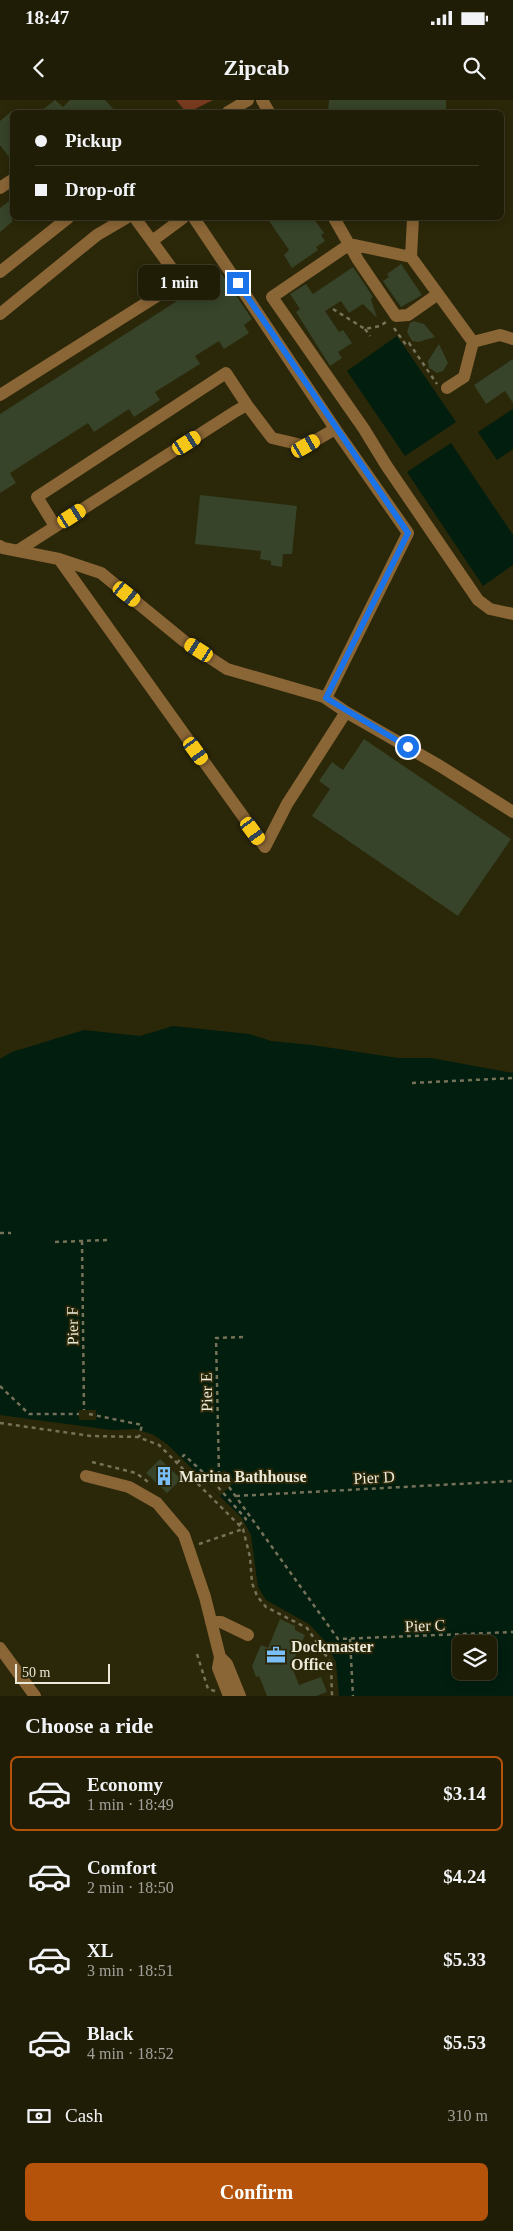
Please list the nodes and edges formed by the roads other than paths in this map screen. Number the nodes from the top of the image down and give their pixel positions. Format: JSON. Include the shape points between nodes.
{"nodes":[{"id":1,"x":248,"y":100,"type":"edge"},
{"id":2,"x":231,"y":107,"type":"edge"},
{"id":3,"x":65,"y":220,"type":"edge"},
{"id":4,"x":123,"y":220,"type":"edge"},
{"id":5,"x":136,"y":220,"type":"edge"},
{"id":6,"x":180,"y":220,"type":"edge"},
{"id":7,"x":195,"y":220,"type":"edge"},
{"id":8,"x":335,"y":220,"type":"edge"},
{"id":9,"x":413,"y":220,"type":"edge"},
{"id":10,"x":152,"y":241,"type":"junction"},
{"id":11,"x":350,"y":244,"type":"junction"},
{"id":12,"x":412,"y":257,"type":"junction"},
{"id":13,"x":0,"y":272,"type":"edge"},
{"id":14,"x":438,"y":294,"type":"junction"},
{"id":15,"x":0,"y":314,"type":"edge"},
{"id":16,"x":513,"y":339,"type":"edge"},
{"id":17,"x":473,"y":342,"type":"junction"},
{"id":18,"x":444,"y":389,"type":"road end"},
{"id":19,"x":0,"y":395,"type":"edge"},
{"id":20,"x":247,"y":405,"type":"junction"},
{"id":21,"x":335,"y":429,"type":"junction"},
{"id":22,"x":55,"y":526,"type":"junction"},
{"id":23,"x":0,"y":546,"type":"edge"},
{"id":24,"x":17,"y":551,"type":"junction"},
{"id":25,"x":59,"y":560,"type":"junction"},
{"id":26,"x":513,"y":614,"type":"edge"},
{"id":27,"x":326,"y":698,"type":"junction"},
{"id":28,"x":346,"y":712,"type":"junction"},
{"id":29,"x":513,"y":812,"type":"edge"},
{"id":30,"x":86,"y":1476,"type":"dead end"},
{"id":31,"x":211,"y":1622,"type":"junction"},
{"id":32,"x":248,"y":1635,"type":"dead end"},
{"id":33,"x":0,"y":1648,"type":"edge"},
{"id":34,"x":220,"y":1657,"type":"junction"},
{"id":35,"x":224,"y":1694,"type":"edge"},
{"id":36,"x":35,"y":1696,"type":"edge"},
{"id":37,"x":240,"y":1696,"type":"edge"}],
"edges":[{"from":1,"to":2,"type":"street"},
{"from":3,"to":13,"type":"street"},
{"from":4,"to":15,"type":"street","via":[[97,235]]},
{"from":5,"to":10,"type":"street"},
{"from":6,"to":10,"type":"street"},
{"from":7,"to":21,"type":"street"},
{"from":8,"to":11,"type":"street"},
{"from":9,"to":12,"type":"street"},
{"from":10,"to":19,"type":"street","via":[[181,281]]},
{"from":11,"to":12,"type":"street"},
{"from":11,"to":14,"type":"street","via":[[396,316],[408,314]]},
{"from":11,"to":26,"type":"street","via":[[272,298],[478,600],[490,609]]},
{"from":12,"to":14,"type":"street"},
{"from":14,"to":17,"type":"street"},
{"from":16,"to":17,"type":"street","via":[[500,335]]},
{"from":17,"to":18,"type":"street","via":[[464,377]]},
{"from":20,"to":21,"type":"street","via":[[272,438],[306,446]]},
{"from":20,"to":22,"type":"street"},
{"from":20,"to":22,"type":"street","via":[[226,373],[37,497]]},
{"from":21,"to":27,"type":"street","via":[[408,533]]},
{"from":22,"to":24,"type":"street"},
{"from":23,"to":24,"type":"street"},
{"from":24,"to":25,"type":"street"},
{"from":25,"to":27,"type":"street","via":[[101,573],[184,641],[228,669]]},
{"from":25,"to":28,"type":"street","via":[[265,847],[287,804]]},
{"from":27,"to":28,"type":"street"},
{"from":28,"to":29,"type":"street"},
{"from":30,"to":31,"type":"street","via":[[129,1487],[157,1504],[178,1528],[188,1548]]},
{"from":31,"to":32,"type":"street","via":[[221,1622]]},
{"from":31,"to":34,"type":"street"},
{"from":33,"to":36,"type":"street"},
{"from":34,"to":35,"type":"street","via":[[218,1668]]},
{"from":34,"to":37,"type":"street","via":[[227,1664]]}]}
